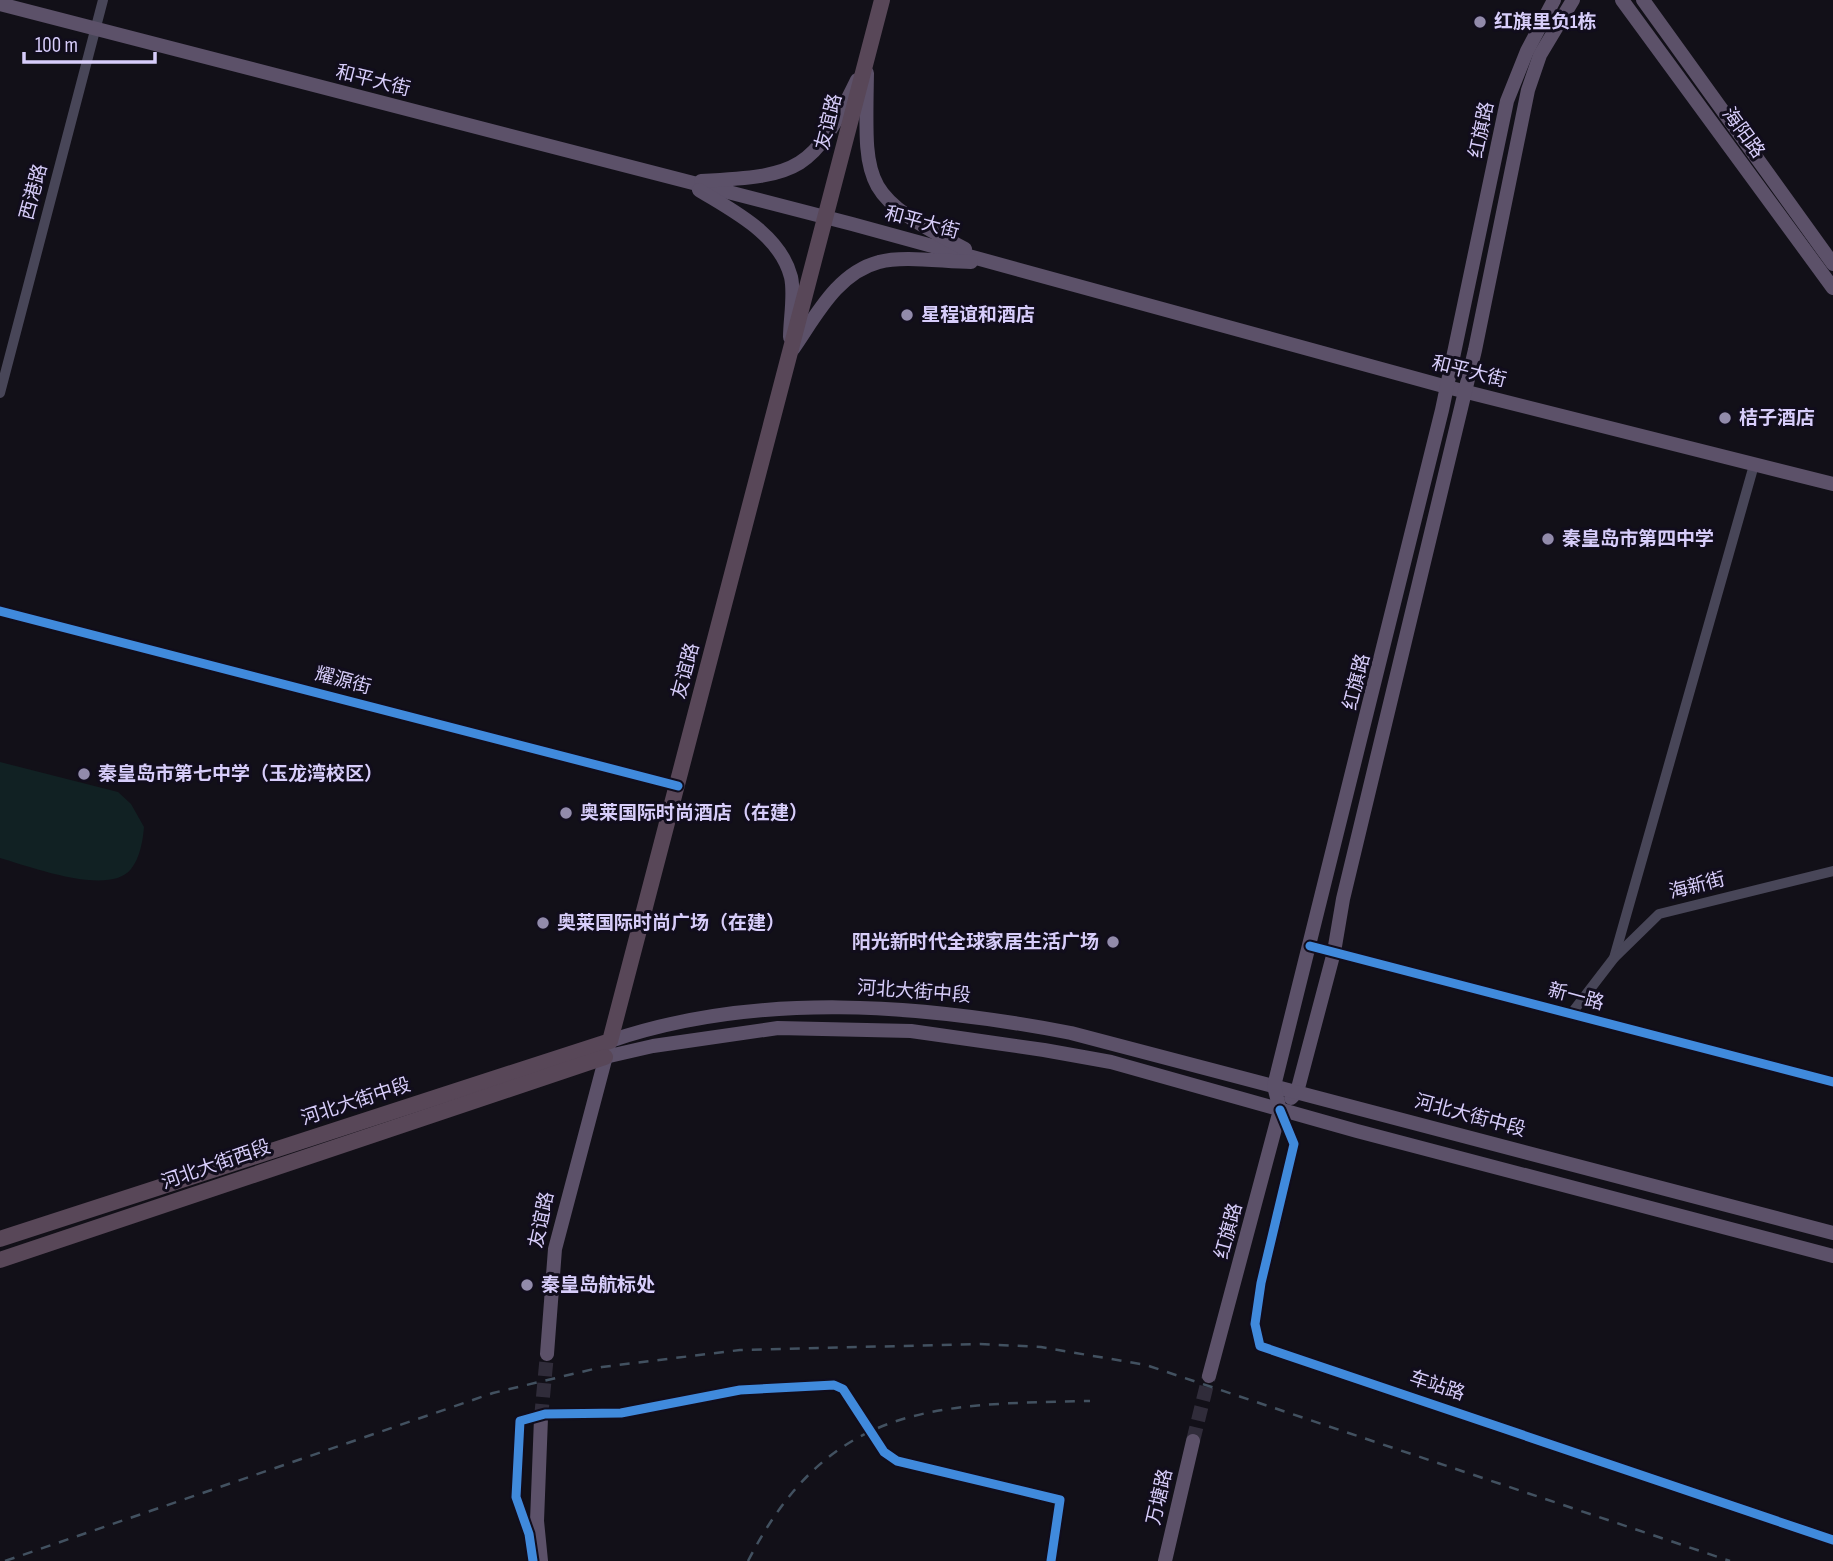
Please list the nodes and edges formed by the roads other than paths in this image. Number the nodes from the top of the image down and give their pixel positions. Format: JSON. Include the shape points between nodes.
{"nodes":[{"id":1,"x":103,"y":0,"type":"edge"},
{"id":2,"x":882,"y":0,"type":"edge"},
{"id":3,"x":1554,"y":0,"type":"edge"},
{"id":4,"x":1573,"y":0,"type":"edge"},
{"id":5,"x":1622,"y":0,"type":"edge"},
{"id":6,"x":1643,"y":0,"type":"edge"},
{"id":7,"x":0,"y":4,"type":"edge"},
{"id":8,"x":94,"y":29,"type":"junction"},
{"id":9,"x":867,"y":59,"type":"junction"},
{"id":10,"x":686,"y":182,"type":"junction"},
{"id":11,"x":826,"y":218,"type":"junction"},
{"id":12,"x":991,"y":262,"type":"junction"},
{"id":13,"x":1833,"y":264,"type":"edge"},
{"id":14,"x":1833,"y":288,"type":"edge"},
{"id":15,"x":790,"y":353,"type":"junction"},
{"id":16,"x":1447,"y":387,"type":"junction"},
{"id":17,"x":1464,"y":391,"type":"junction"},
{"id":18,"x":0,"y":393,"type":"edge"},
{"id":19,"x":1754,"y":465,"type":"junction"},
{"id":20,"x":1833,"y":484,"type":"edge"},
{"id":21,"x":0,"y":611,"type":"edge"},
{"id":22,"x":678,"y":786,"type":"junction"},
{"id":23,"x":1833,"y":871,"type":"edge"},
{"id":24,"x":1310,"y":946,"type":"junction"},
{"id":25,"x":1334,"y":952,"type":"junction"},
{"id":26,"x":1614,"y":958,"type":"junction"},
{"id":27,"x":1571,"y":1014,"type":"junction"},
{"id":28,"x":610,"y":1041,"type":"junction"},
{"id":29,"x":605,"y":1057,"type":"junction"},
{"id":30,"x":1833,"y":1082,"type":"edge"},
{"id":31,"x":1274,"y":1086,"type":"junction"},
{"id":32,"x":1297,"y":1092,"type":"junction"},
{"id":33,"x":1280,"y":1110,"type":"junction"},
{"id":34,"x":1833,"y":1233,"type":"edge"},
{"id":35,"x":0,"y":1238,"type":"edge"},
{"id":36,"x":1833,"y":1256,"type":"edge"},
{"id":37,"x":0,"y":1260,"type":"edge"},
{"id":38,"x":547,"y":1354,"type":"tunnel mouth"},
{"id":39,"x":1209,"y":1376,"type":"tunnel mouth"},
{"id":40,"x":541,"y":1418,"type":"tunnel mouth"},
{"id":41,"x":1193,"y":1441,"type":"tunnel mouth"},
{"id":42,"x":1833,"y":1539,"type":"edge"},
{"id":43,"x":533,"y":1561,"type":"edge"},
{"id":44,"x":541,"y":1561,"type":"edge"},
{"id":45,"x":1051,"y":1561,"type":"edge"},
{"id":46,"x":1165,"y":1561,"type":"edge"}],
"edges":[{"from":1,"to":8,"type":"street","name":"西港路"},
{"from":2,"to":9,"type":"highway","name":"友谊路"},
{"from":3,"to":16,"type":"main road","name":"红旗路","via":[[1507,101]]},
{"from":4,"to":17,"type":"main road","via":[[1540,55],[1528,90]]},
{"from":5,"to":14,"type":"main road","name":"海阳路"},
{"from":6,"to":13,"type":"main road","name":"海阳路"},
{"from":7,"to":8,"type":"main road","name":"和平大街"},
{"from":8,"to":10,"type":"main road","name":"和平大街"},
{"from":8,"to":18,"type":"street","name":"西港路"},
{"from":9,"to":10,"type":"main road","via":[[832,132],[795,167],[765,177]]},
{"from":9,"to":11,"type":"highway","name":"友谊路"},
{"from":9,"to":12,"type":"main road","via":[[866,140],[870,174],[877,187],[885,200],[909,219]]},
{"from":10,"to":11,"type":"main road","name":"和平大街"},
{"from":10,"to":15,"type":"main road","via":[[756,225],[775,247],[791,277]]},
{"from":11,"to":12,"type":"main road","name":"和平大街"},
{"from":11,"to":15,"type":"highway","name":"友谊路"},
{"from":12,"to":15,"type":"main road","via":[[881,261],[858,270],[834,290]]},
{"from":12,"to":16,"type":"main road","name":"和平大街"},
{"from":15,"to":22,"type":"highway","name":"友谊路"},
{"from":16,"to":17,"type":"main road","name":"和平大街"},
{"from":16,"to":24,"type":"main road","name":"红旗路"},
{"from":17,"to":19,"type":"main road","name":"和平大街"},
{"from":17,"to":25,"type":"main road"},
{"from":19,"to":20,"type":"main road","name":"和平大街"},
{"from":19,"to":26,"type":"street"},
{"from":21,"to":22,"type":"street","name":"耀源街"},
{"from":22,"to":28,"type":"highway","name":"友谊路"},
{"from":23,"to":26,"type":"street","name":"海新街","via":[[1659,914]]},
{"from":24,"to":25,"type":"street","name":"新一路"},
{"from":24,"to":31,"type":"main road","name":"红旗路"},
{"from":25,"to":27,"type":"street","name":"新一路"},
{"from":25,"to":32,"type":"main road"},
{"from":26,"to":27,"type":"street","name":"海新街"},
{"from":27,"to":30,"type":"street","name":"新一路"},
{"from":28,"to":29,"type":"main road","name":"友谊路"},
{"from":28,"to":31,"type":"main road","name":"河北大街中段","via":[[649,1027],[716,1014],[850,1007],[924,1012],[1072,1033]]},
{"from":28,"to":35,"type":"highway","name":"河北大街中段"},
{"from":29,"to":33,"type":"main road","via":[[778,1028],[911,1031],[1111,1062]]},
{"from":29,"to":37,"type":"highway","name":"河北大街西段"},
{"from":29,"to":38,"type":"main road","name":"友谊路","via":[[555,1249]]},
{"from":31,"to":32,"type":"main road","name":"河北大街中段"},
{"from":31,"to":33,"type":"main road","name":"红旗路"},
{"from":32,"to":33,"type":"main road"},
{"from":32,"to":34,"type":"main road","name":"河北大街中段"},
{"from":33,"to":36,"type":"main road"},
{"from":33,"to":39,"type":"main road","name":"红旗路"},
{"from":33,"to":42,"type":"street","name":"车站路","via":[[1294,1144],[1261,1283],[1255,1324],[1260,1346]]},
{"from":40,"to":44,"type":"main road","via":[[537,1521]]},
{"from":41,"to":46,"type":"main road","name":"万塘路"},
{"from":43,"to":45,"type":"street","via":[[516,1497],[520,1421],[545,1414],[621,1413],[740,1390],[834,1385],[843,1389],[884,1452],[897,1461],[1060,1500]]}]}
